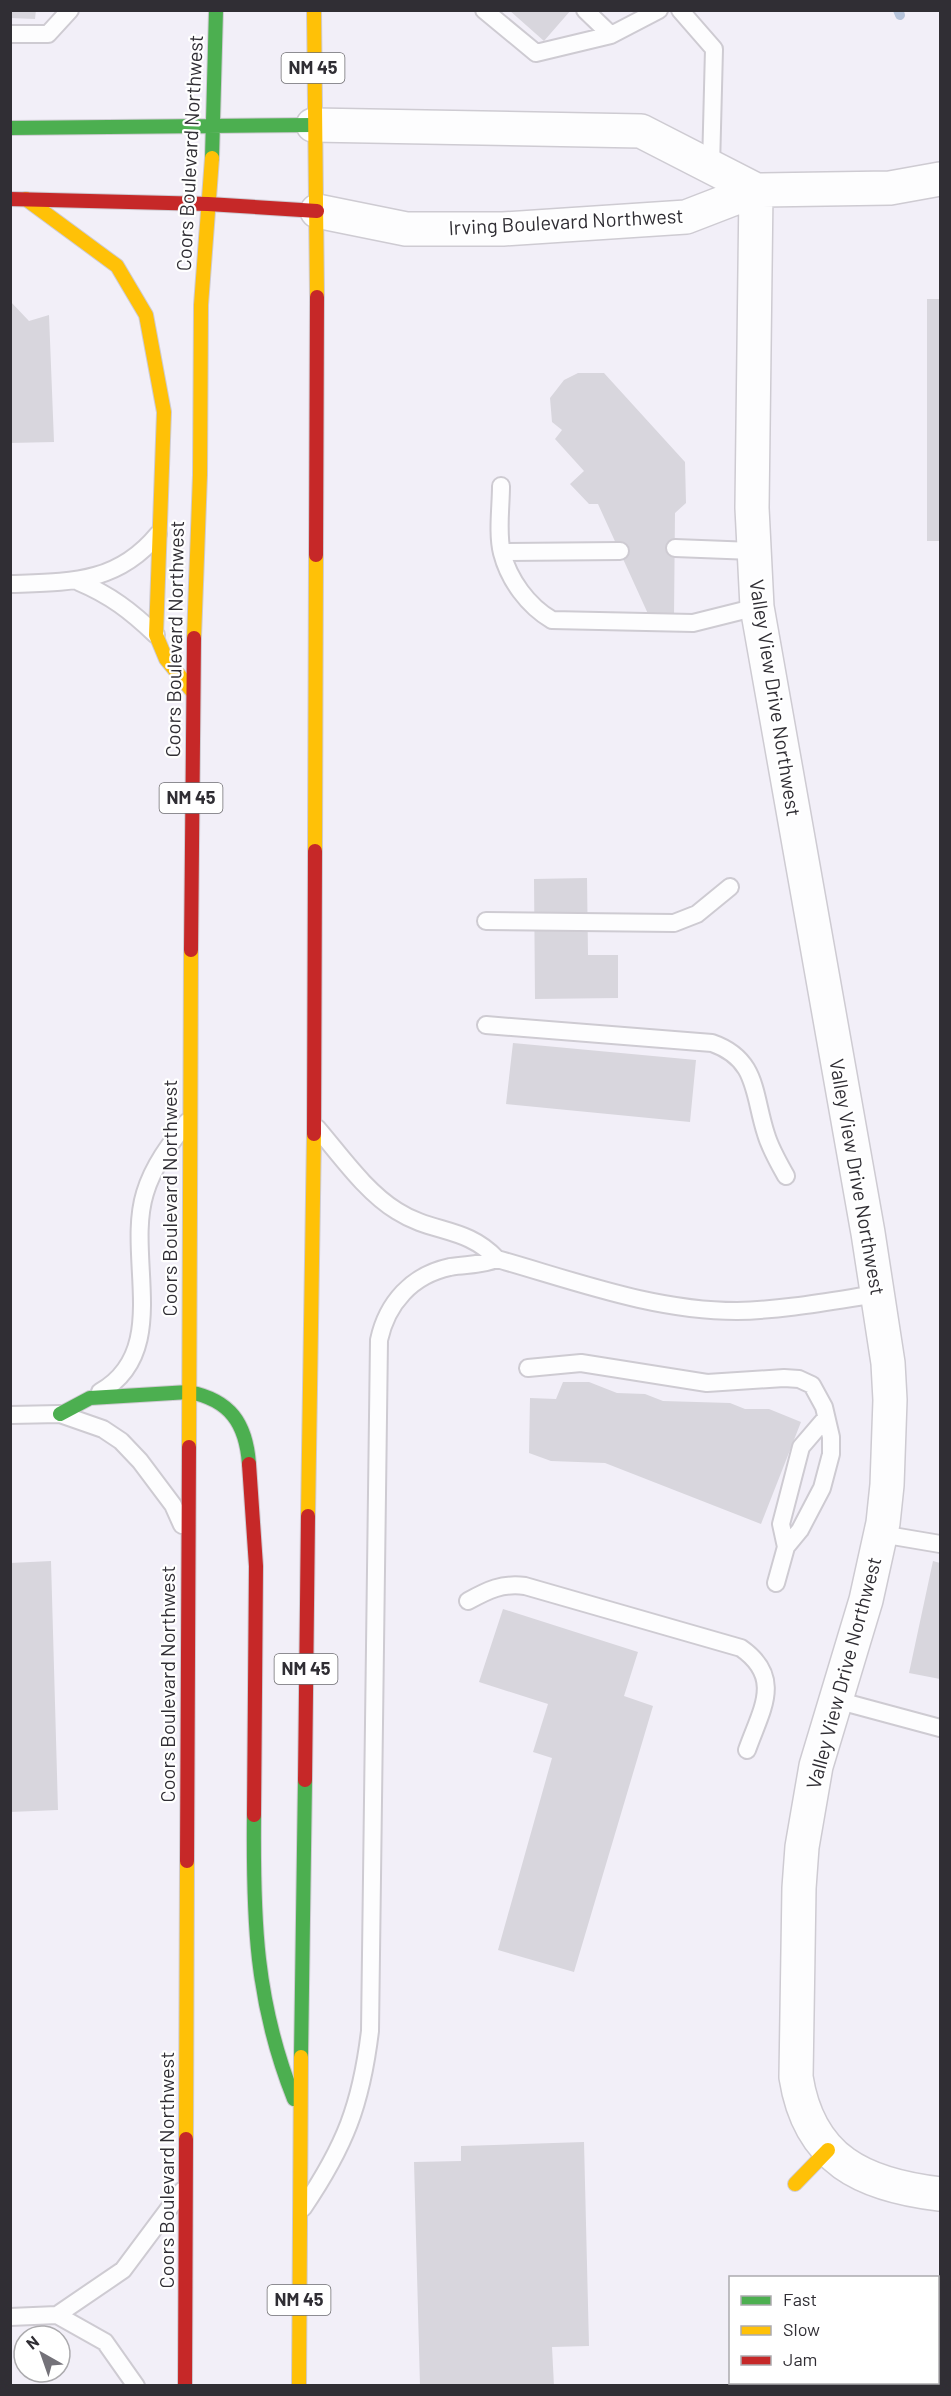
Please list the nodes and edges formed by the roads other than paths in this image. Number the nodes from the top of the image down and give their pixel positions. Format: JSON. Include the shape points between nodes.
{"nodes":[{"id":1,"x":70,"y":10,"type":"edge"},
{"id":2,"x":216,"y":10,"type":"edge"},
{"id":3,"x":314,"y":10,"type":"edge"},
{"id":4,"x":484,"y":10,"type":"edge"},
{"id":5,"x":585,"y":10,"type":"edge"},
{"id":6,"x":659,"y":10,"type":"edge"},
{"id":7,"x":680,"y":10,"type":"edge"},
{"id":8,"x":10,"y":34,"type":"edge"},
{"id":9,"x":611,"y":35,"type":"junction"},
{"id":10,"x":214,"y":124,"type":"junction"},
{"id":11,"x":313,"y":125,"type":"junction"},
{"id":12,"x":10,"y":128,"type":"edge"},
{"id":13,"x":711,"y":167,"type":"junction"},
{"id":14,"x":940,"y":179,"type":"edge"},
{"id":15,"x":756,"y":190,"type":"junction"},
{"id":16,"x":10,"y":199,"type":"edge"},
{"id":17,"x":26,"y":199,"type":"junction"},
{"id":18,"x":207,"y":204,"type":"junction"},
{"id":19,"x":317,"y":211,"type":"junction"},
{"id":20,"x":501,"y":486,"type":"dead end"},
{"id":21,"x":159,"y":534,"type":"junction"},
{"id":22,"x":675,"y":548,"type":"dead end"},
{"id":23,"x":620,"y":551,"type":"dead end"},
{"id":24,"x":753,"y":551,"type":"junction"},
{"id":25,"x":502,"y":552,"type":"junction"},
{"id":26,"x":79,"y":582,"type":"junction"},
{"id":27,"x":10,"y":584,"type":"edge"},
{"id":28,"x":757,"y":607,"type":"junction"},
{"id":29,"x":156,"y":635,"type":"junction"},
{"id":30,"x":192,"y":691,"type":"junction"},
{"id":31,"x":730,"y":887,"type":"dead end"},
{"id":32,"x":486,"y":921,"type":"dead end"},
{"id":33,"x":486,"y":1024,"type":"dead end"},
{"id":34,"x":189,"y":1119,"type":"junction"},
{"id":35,"x":314,"y":1125,"type":"junction"},
{"id":36,"x":786,"y":1176,"type":"dead end"},
{"id":37,"x":496,"y":1259,"type":"junction"},
{"id":38,"x":877,"y":1294,"type":"junction"},
{"id":39,"x":528,"y":1368,"type":"dead end"},
{"id":40,"x":189,"y":1392,"type":"junction"},
{"id":41,"x":90,"y":1398,"type":"junction"},
{"id":42,"x":60,"y":1414,"type":"junction"},
{"id":43,"x":10,"y":1415,"type":"edge"},
{"id":44,"x":825,"y":1419,"type":"junction"},
{"id":45,"x":880,"y":1534,"type":"junction"},
{"id":46,"x":188,"y":1538,"type":"junction"},
{"id":47,"x":940,"y":1544,"type":"edge"},
{"id":48,"x":786,"y":1547,"type":"junction"},
{"id":49,"x":776,"y":1583,"type":"dead end"},
{"id":50,"x":468,"y":1601,"type":"dead end"},
{"id":51,"x":836,"y":1700,"type":"junction"},
{"id":52,"x":940,"y":1728,"type":"edge"},
{"id":53,"x":747,"y":1750,"type":"dead end"},
{"id":54,"x":300,"y":2112,"type":"junction"},
{"id":55,"x":828,"y":2150,"type":"junction"},
{"id":56,"x":795,"y":2184,"type":"dead end"},
{"id":57,"x":186,"y":2185,"type":"junction"},
{"id":58,"x":940,"y":2194,"type":"edge"},
{"id":59,"x":300,"y":2214,"type":"junction"},
{"id":60,"x":57,"y":2315,"type":"junction"},
{"id":61,"x":10,"y":2317,"type":"edge"},
{"id":62,"x":136,"y":2385,"type":"edge"},
{"id":63,"x":185,"y":2385,"type":"edge"},
{"id":64,"x":299,"y":2385,"type":"edge"}],
"edges":[{"from":1,"to":8,"type":"lane","via":[[48,34]]},
{"from":2,"to":10,"type":"main road","name":"Coors Boulevard Northwest","number":"NM 45"},
{"from":3,"to":11,"type":"main road","number":"NM 45"},
{"from":4,"to":9,"type":"lane","via":[[536,53]]},
{"from":5,"to":9,"type":"lane"},
{"from":6,"to":9,"type":"lane"},
{"from":7,"to":13,"type":"lane","via":[[714,49]]},
{"from":10,"to":11,"type":"main road"},
{"from":10,"to":12,"type":"main road"},
{"from":10,"to":18,"type":"main road","name":"Coors Boulevard Northwest","number":"NM 45"},
{"from":11,"to":13,"type":"street","via":[[641,131]]},
{"from":11,"to":19,"type":"main road","number":"NM 45"},
{"from":13,"to":15,"type":"street"},
{"from":14,"to":15,"type":"street","via":[[890,188]]},
{"from":15,"to":19,"type":"street","name":"Irving Boulevard Northwest","via":[[686,217],[503,229],[406,229]]},
{"from":15,"to":24,"type":"street","name":"Valley View Drive Northwest"},
{"from":16,"to":17,"type":"main road","name":"Irving Boulevard Northwest"},
{"from":17,"to":18,"type":"main road","name":"Irving Boulevard Northwest"},
{"from":17,"to":21,"type":"main road","via":[[117,266],[146,315],[164,412]]},
{"from":18,"to":19,"type":"main road","name":"Irving Boulevard Northwest"},
{"from":18,"to":30,"type":"main road","name":"Coors Boulevard Northwest","number":"NM 45"},
{"from":19,"to":35,"type":"main road","number":"NM 45"},
{"from":20,"to":25,"type":"lane"},
{"from":21,"to":26,"type":"lane","via":[[110,573]]},
{"from":21,"to":29,"type":"main road"},
{"from":22,"to":24,"type":"lane"},
{"from":23,"to":25,"type":"lane"},
{"from":24,"to":28,"type":"street","name":"Valley View Drive Northwest"},
{"from":25,"to":28,"type":"lane","via":[[524,596],[539,613],[557,622],[693,623]]},
{"from":26,"to":27,"type":"lane"},
{"from":26,"to":29,"type":"lane","via":[[109,595]]},
{"from":28,"to":38,"type":"street","name":"Valley View Drive Northwest"},
{"from":29,"to":30,"type":"main road","via":[[166,659]]},
{"from":30,"to":34,"type":"main road","name":"Coors Boulevard Northwest","number":"NM 45"},
{"from":31,"to":32,"type":"lane","via":[[697,914],[674,923]]},
{"from":33,"to":36,"type":"lane","via":[[712,1043],[726,1048],[748,1070],[766,1136]]},
{"from":34,"to":40,"type":"main road","name":"Coors Boulevard Northwest","number":"NM 45"},
{"from":34,"to":41,"type":"lane","via":[[163,1152],[144,1193],[140,1230],[141,1337],[135,1355],[123,1375]]},
{"from":35,"to":37,"type":"lane","via":[[374,1192],[397,1211],[482,1244]]},
{"from":35,"to":54,"type":"main road","number":"NM 45"},
{"from":37,"to":38,"type":"lane","via":[[625,1296],[698,1309],[775,1308]]},
{"from":37,"to":59,"type":"lane","via":[[429,1274],[395,1300],[383,1320],[379,1340],[370,2031],[364,2079],[351,2125],[331,2167]]},
{"from":38,"to":45,"type":"street","name":"Valley View Drive Northwest","via":[[890,1400],[887,1485]]},
{"from":39,"to":44,"type":"lane","via":[[581,1363],[707,1383],[800,1379],[812,1384],[819,1394]]},
{"from":40,"to":41,"type":"main road"},
{"from":40,"to":46,"type":"main road","name":"Coors Boulevard Northwest","number":"NM 45"},
{"from":40,"to":54,"type":"main road","via":[[223,1403],[234,1415],[248,1454],[256,1566],[255,1952],[262,2004],[278,2061]]},
{"from":41,"to":42,"type":"main road"},
{"from":42,"to":43,"type":"lane"},
{"from":42,"to":46,"type":"lane","via":[[121,1441],[173,1505]]},
{"from":44,"to":48,"type":"lane","via":[[801,1447],[781,1524]]},
{"from":44,"to":48,"type":"lane","via":[[831,1454],[822,1488],[800,1530]]},
{"from":45,"to":47,"type":"lane"},
{"from":45,"to":51,"type":"street","name":"Valley View Drive Northwest","via":[[866,1600]]},
{"from":46,"to":57,"type":"main road","name":"Coors Boulevard Northwest","number":"NM 45"},
{"from":48,"to":49,"type":"lane"},
{"from":50,"to":53,"type":"lane","via":[[508,1583],[741,1648],[754,1657],[768,1682]]},
{"from":51,"to":52,"type":"lane"},
{"from":51,"to":55,"type":"street","name":"Valley View Drive Northwest","via":[[807,1808],[798,1900],[796,2077],[804,2111]]},
{"from":54,"to":59,"type":"main road","number":"NM 45"},
{"from":55,"to":56,"type":"main road"},
{"from":55,"to":58,"type":"street","name":"Valley View Drive Northwest","via":[[874,2180],[901,2190]]},
{"from":57,"to":60,"type":"lane","via":[[123,2270]]},
{"from":57,"to":63,"type":"main road","name":"Coors Boulevard Northwest","number":"NM 45"},
{"from":59,"to":64,"type":"main road","number":"NM 45"},
{"from":60,"to":61,"type":"lane"},
{"from":60,"to":62,"type":"lane","via":[[105,2342]]}]}
